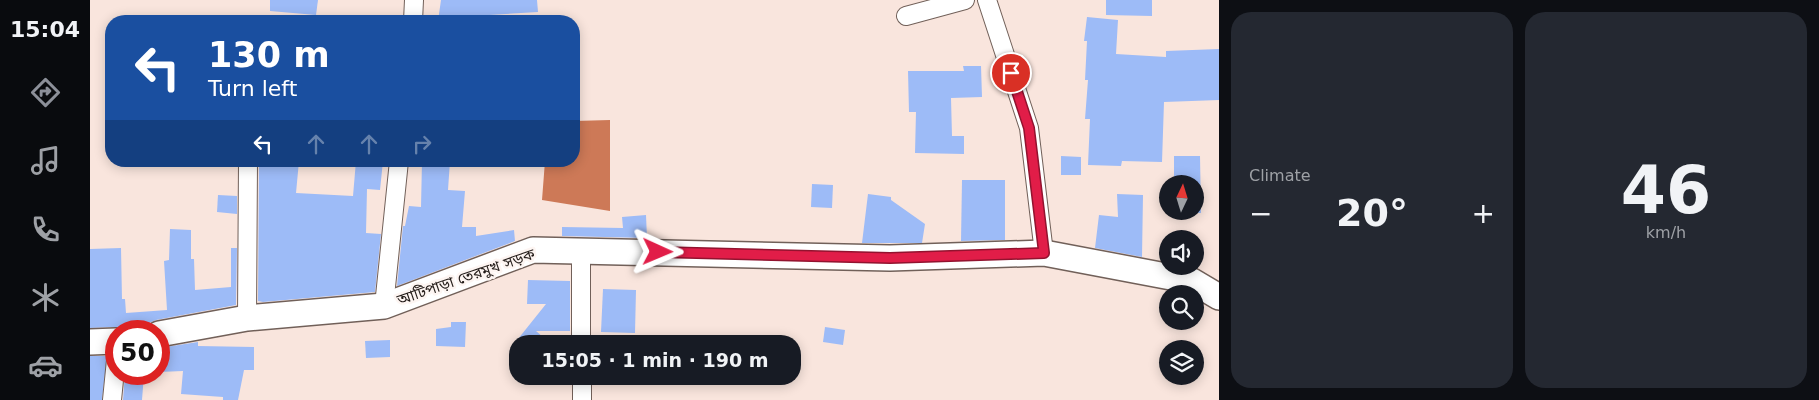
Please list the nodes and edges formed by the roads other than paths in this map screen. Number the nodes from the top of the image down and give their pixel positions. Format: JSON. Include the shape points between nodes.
{"nodes":[{"id":1,"x":414,"y":0,"type":"edge"},
{"id":2,"x":965,"y":0,"type":"edge"},
{"id":3,"x":987,"y":0,"type":"edge"},
{"id":4,"x":413,"y":15,"type":"edge"},
{"id":5,"x":906,"y":16,"type":"dead end"},
{"id":6,"x":248,"y":167,"type":"edge"},
{"id":7,"x":398,"y":167,"type":"edge"},
{"id":8,"x":581,"y":251,"type":"junction"},
{"id":9,"x":1044,"y":253,"type":"junction"},
{"id":10,"x":1219,"y":297,"type":"edge"},
{"id":11,"x":384,"y":306,"type":"junction"},
{"id":12,"x":247,"y":318,"type":"junction"},
{"id":13,"x":170,"y":332,"type":"edge"},
{"id":14,"x":582,"y":335,"type":"edge"},
{"id":15,"x":105,"y":341,"type":"edge"},
{"id":16,"x":90,"y":342,"type":"edge"},
{"id":17,"x":114,"y":385,"type":"edge"},
{"id":18,"x":582,"y":385,"type":"edge"},
{"id":19,"x":112,"y":400,"type":"edge"},
{"id":20,"x":582,"y":400,"type":"edge"}],
"edges":[{"from":1,"to":4,"type":"street"},
{"from":2,"to":5,"type":"street"},
{"from":3,"to":9,"type":"street","via":[[1029,128]]},
{"from":6,"to":12,"type":"street"},
{"from":7,"to":11,"type":"street"},
{"from":8,"to":9,"type":"main road","name":"আটিপাড়া তেরমুখ সড়ক","via":[[890,258]]},
{"from":8,"to":11,"type":"main road","name":"আটিপাড়া তেরমুখ সড়ক","via":[[533,250]]},
{"from":8,"to":14,"type":"street"},
{"from":9,"to":10,"type":"main road","name":"আটিপাড়া তেরমুখ সড়ক","via":[[1192,281]]},
{"from":11,"to":12,"type":"main road","name":"আটিপাড়া তেরমুখ সড়ক"},
{"from":12,"to":13,"type":"main road","name":"আটিপাড়া তেরমুখ সড়ক"},
{"from":15,"to":16,"type":"main road"},
{"from":17,"to":19,"type":"street"},
{"from":18,"to":20,"type":"street"}]}
